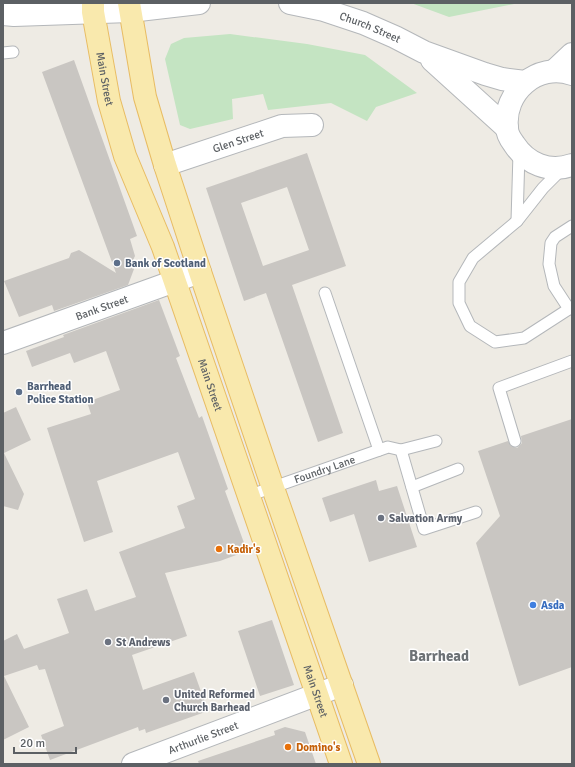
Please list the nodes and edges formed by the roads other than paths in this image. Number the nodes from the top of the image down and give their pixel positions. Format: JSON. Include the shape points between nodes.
{"nodes":[{"id":1,"x":199,"y":3,"type":"edge"},
{"id":2,"x":290,"y":3,"type":"edge"},
{"id":3,"x":129,"y":7,"type":"edge"},
{"id":4,"x":43,"y":8,"type":"edge"},
{"id":5,"x":93,"y":8,"type":"edge"},
{"id":6,"x":3,"y":14,"type":"edge"},
{"id":7,"x":424,"y":52,"type":"junction"},
{"id":8,"x":572,"y":54,"type":"edge"},
{"id":9,"x":563,"y":72,"type":"edge"},
{"id":10,"x":525,"y":82,"type":"junction"},
{"id":11,"x":312,"y":125,"type":"dead end"},
{"id":12,"x":507,"y":128,"type":"junction"},
{"id":13,"x":519,"y":153,"type":"junction"},
{"id":14,"x":165,"y":165,"type":"junction"},
{"id":15,"x":567,"y":167,"type":"edge"},
{"id":16,"x":517,"y":221,"type":"junction"},
{"id":17,"x":572,"y":226,"type":"edge"},
{"id":18,"x":200,"y":272,"type":"junction"},
{"id":19,"x":175,"y":281,"type":"junction"},
{"id":20,"x":325,"y":293,"type":"dead end"},
{"id":21,"x":570,"y":308,"type":"edge"},
{"id":22,"x":3,"y":343,"type":"edge"},
{"id":23,"x":572,"y":361,"type":"edge"},
{"id":24,"x":436,"y":441,"type":"dead end"},
{"id":25,"x":515,"y":441,"type":"dead end"},
{"id":26,"x":379,"y":450,"type":"junction"},
{"id":27,"x":401,"y":450,"type":"junction"},
{"id":28,"x":458,"y":469,"type":"dead end"},
{"id":29,"x":412,"y":487,"type":"junction"},
{"id":30,"x":273,"y":488,"type":"junction"},
{"id":31,"x":248,"y":496,"type":"junction"},
{"id":32,"x":476,"y":512,"type":"dead end"},
{"id":33,"x":342,"y":685,"type":"junction"},
{"id":34,"x":318,"y":694,"type":"junction"},
{"id":35,"x":133,"y":764,"type":"edge"},
{"id":36,"x":342,"y":764,"type":"edge"},
{"id":37,"x":369,"y":764,"type":"edge"}],
"edges":[{"from":1,"to":3,"type":"street"},
{"from":2,"to":7,"type":"street","name":"Church Street","via":[[324,10],[362,23]]},
{"from":3,"to":5,"type":"street"},
{"from":3,"to":14,"type":"main road","via":[[145,97]]},
{"from":4,"to":5,"type":"street"},
{"from":4,"to":6,"type":"street"},
{"from":5,"to":19,"type":"main road","name":"Main Street","via":[[109,101],[125,156]]},
{"from":7,"to":10,"type":"street","name":"Church Street","via":[[485,74]]},
{"from":7,"to":12,"type":"street","name":"Church Street"},
{"from":8,"to":9,"type":"street"},
{"from":9,"to":10,"type":"street","via":[[538,74]]},
{"from":10,"to":12,"type":"street","via":[[514,94],[508,108]]},
{"from":11,"to":14,"type":"street","name":"Glen Street","via":[[282,126]]},
{"from":12,"to":13,"type":"street"},
{"from":13,"to":15,"type":"street","via":[[546,168]]},
{"from":13,"to":16,"type":"lane"},
{"from":14,"to":18,"type":"main road"},
{"from":15,"to":16,"type":"lane","via":[[543,188]]},
{"from":16,"to":21,"type":"lane","via":[[473,258],[459,282],[459,303],[470,326],[495,342],[524,338]]},
{"from":17,"to":21,"type":"lane","via":[[555,237],[551,243],[549,264],[554,286]]},
{"from":18,"to":19,"type":"street","name":"Bank Street"},
{"from":18,"to":30,"type":"main road"},
{"from":19,"to":22,"type":"street","name":"Bank Street"},
{"from":19,"to":31,"type":"main road","name":"Main Street"},
{"from":20,"to":26,"type":"lane"},
{"from":23,"to":25,"type":"lane","via":[[499,388]]},
{"from":24,"to":27,"type":"lane","name":"Foundry Lane"},
{"from":26,"to":27,"type":"lane","name":"Foundry Lane","via":[[388,447]]},
{"from":26,"to":30,"type":"lane","name":"Foundry Lane"},
{"from":27,"to":29,"type":"lane"},
{"from":28,"to":29,"type":"lane"},
{"from":29,"to":32,"type":"lane","via":[[424,529]]},
{"from":30,"to":31,"type":"lane","name":"Foundry Lane"},
{"from":30,"to":33,"type":"main road"},
{"from":31,"to":34,"type":"main road","name":"Main Street"},
{"from":33,"to":34,"type":"street","name":"Arthurlie Street"},
{"from":33,"to":37,"type":"main road"},
{"from":34,"to":35,"type":"street","name":"Arthurlie Street"},
{"from":34,"to":36,"type":"main road","name":"Main Street"}]}
